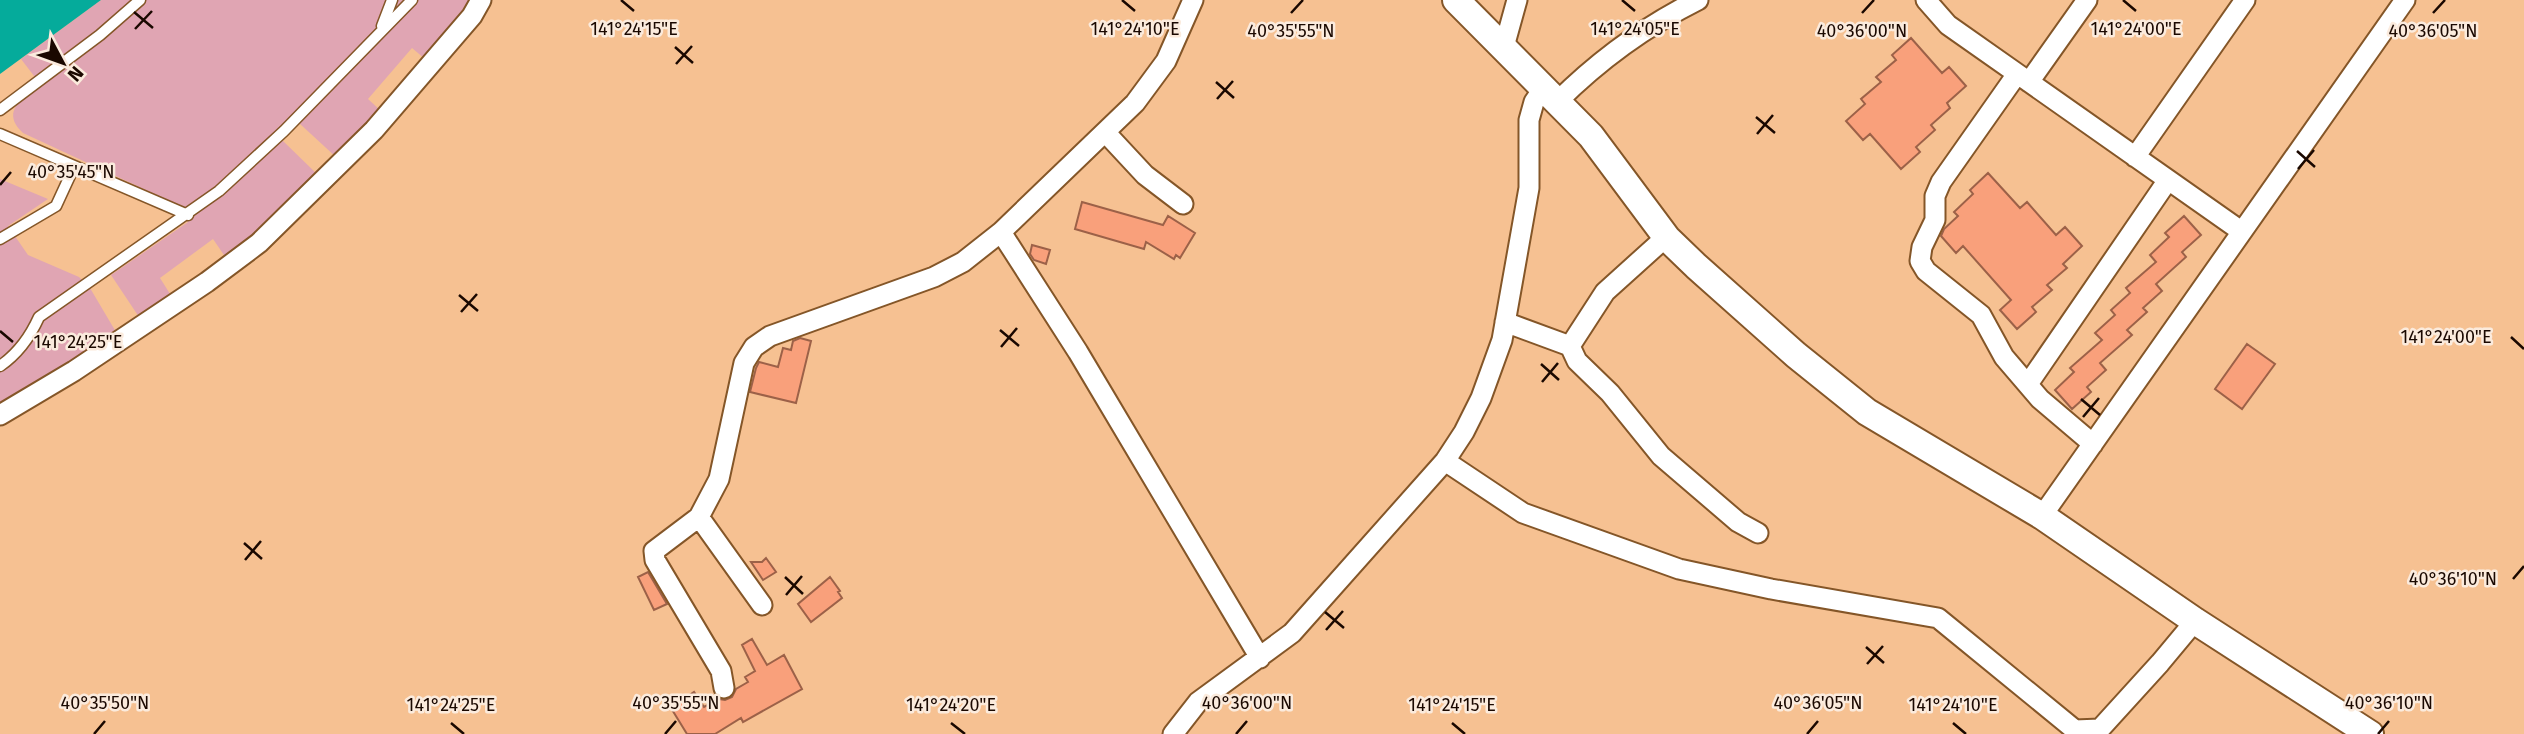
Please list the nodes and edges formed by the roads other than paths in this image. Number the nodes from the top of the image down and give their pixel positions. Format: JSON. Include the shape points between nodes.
{"nodes":[{"id":1,"x":140,"y":0,"type":"edge"},
{"id":2,"x":391,"y":0,"type":"edge"},
{"id":3,"x":412,"y":0,"type":"edge"},
{"id":4,"x":481,"y":0,"type":"edge"},
{"id":5,"x":1193,"y":0,"type":"edge"},
{"id":6,"x":1456,"y":0,"type":"edge"},
{"id":7,"x":1517,"y":0,"type":"edge"},
{"id":8,"x":1698,"y":0,"type":"edge"},
{"id":9,"x":2087,"y":0,"type":"edge"},
{"id":10,"x":2245,"y":0,"type":"edge"},
{"id":11,"x":2405,"y":0,"type":"edge"},
{"id":12,"x":1927,"y":1,"type":"edge"},
{"id":13,"x":381,"y":30,"type":"junction"},
{"id":14,"x":1504,"y":47,"type":"junction"},
{"id":15,"x":2023,"y":78,"type":"junction"},
{"id":16,"x":1550,"y":95,"type":"junction"},
{"id":17,"x":0,"y":110,"type":"edge"},
{"id":18,"x":1105,"y":132,"type":"junction"},
{"id":19,"x":0,"y":134,"type":"edge"},
{"id":20,"x":2135,"y":157,"type":"junction"},
{"id":21,"x":74,"y":167,"type":"junction"},
{"id":22,"x":2168,"y":180,"type":"junction"},
{"id":23,"x":1183,"y":204,"type":"dead end"},
{"id":24,"x":188,"y":215,"type":"junction"},
{"id":25,"x":2241,"y":231,"type":"junction"},
{"id":26,"x":1001,"y":232,"type":"junction"},
{"id":27,"x":1667,"y":237,"type":"junction"},
{"id":28,"x":0,"y":239,"type":"edge"},
{"id":29,"x":1505,"y":322,"type":"junction"},
{"id":30,"x":1570,"y":346,"type":"junction"},
{"id":31,"x":0,"y":366,"type":"edge"},
{"id":32,"x":2028,"y":384,"type":"junction"},
{"id":33,"x":0,"y":415,"type":"edge"},
{"id":34,"x":2093,"y":444,"type":"junction"},
{"id":35,"x":1445,"y":461,"type":"junction"},
{"id":36,"x":2042,"y":516,"type":"junction"},
{"id":37,"x":699,"y":517,"type":"junction"},
{"id":38,"x":1758,"y":533,"type":"dead end"},
{"id":39,"x":762,"y":605,"type":"dead end"},
{"id":40,"x":2195,"y":621,"type":"junction"},
{"id":41,"x":1260,"y":658,"type":"junction"},
{"id":42,"x":724,"y":688,"type":"dead end"},
{"id":43,"x":1173,"y":734,"type":"edge"},
{"id":44,"x":2370,"y":734,"type":"edge"}],
"edges":[{"from":1,"to":17,"type":"lane"},
{"from":2,"to":13,"type":"lane"},
{"from":3,"to":13,"type":"lane"},
{"from":4,"to":33,"type":"street","via":[[373,130],[259,243],[74,371]]},
{"from":5,"to":18,"type":"street","via":[[1166,61],[1135,103]]},
{"from":6,"to":14,"type":"street"},
{"from":7,"to":14,"type":"street"},
{"from":8,"to":16,"type":"street"},
{"from":9,"to":15,"type":"street"},
{"from":10,"to":20,"type":"street"},
{"from":11,"to":25,"type":"street"},
{"from":12,"to":15,"type":"street","via":[[1948,25]]},
{"from":13,"to":24,"type":"lane","via":[[285,131]]},
{"from":14,"to":16,"type":"street"},
{"from":15,"to":20,"type":"street"},
{"from":15,"to":32,"type":"street","via":[[1941,183],[1935,196],[1935,220],[1920,261],[1980,315],[2004,356]]},
{"from":16,"to":27,"type":"street","via":[[1591,136]]},
{"from":16,"to":29,"type":"street","via":[[1534,102],[1529,120],[1530,188]]},
{"from":18,"to":23,"type":"street","via":[[1145,175]]},
{"from":18,"to":26,"type":"street"},
{"from":19,"to":21,"type":"lane"},
{"from":20,"to":22,"type":"street"},
{"from":21,"to":24,"type":"lane"},
{"from":21,"to":28,"type":"lane","via":[[56,206]]},
{"from":22,"to":25,"type":"street"},
{"from":22,"to":32,"type":"street"},
{"from":24,"to":31,"type":"lane","via":[[39,317],[25,343]]},
{"from":25,"to":34,"type":"street"},
{"from":26,"to":37,"type":"street","via":[[963,262],[934,277],[770,336],[754,346],[744,363],[719,479]]},
{"from":26,"to":41,"type":"street"},
{"from":27,"to":30,"type":"street","via":[[1605,292]]},
{"from":27,"to":36,"type":"street","via":[[1867,412]]},
{"from":29,"to":30,"type":"street"},
{"from":29,"to":35,"type":"street","via":[[1481,398]]},
{"from":30,"to":38,"type":"street","via":[[1577,361],[1610,393],[1661,456],[1738,522]]},
{"from":32,"to":34,"type":"street"},
{"from":34,"to":36,"type":"street"},
{"from":35,"to":40,"type":"street","via":[[1523,513],[1679,569],[1938,618],[2075,730],[2100,729]]},
{"from":35,"to":41,"type":"street","via":[[1293,633]]},
{"from":36,"to":40,"type":"street"},
{"from":37,"to":39,"type":"street"},
{"from":37,"to":42,"type":"street","via":[[654,551],[654,560],[721,671]]},
{"from":40,"to":44,"type":"street"},
{"from":41,"to":43,"type":"street","via":[[1199,702]]}]}
